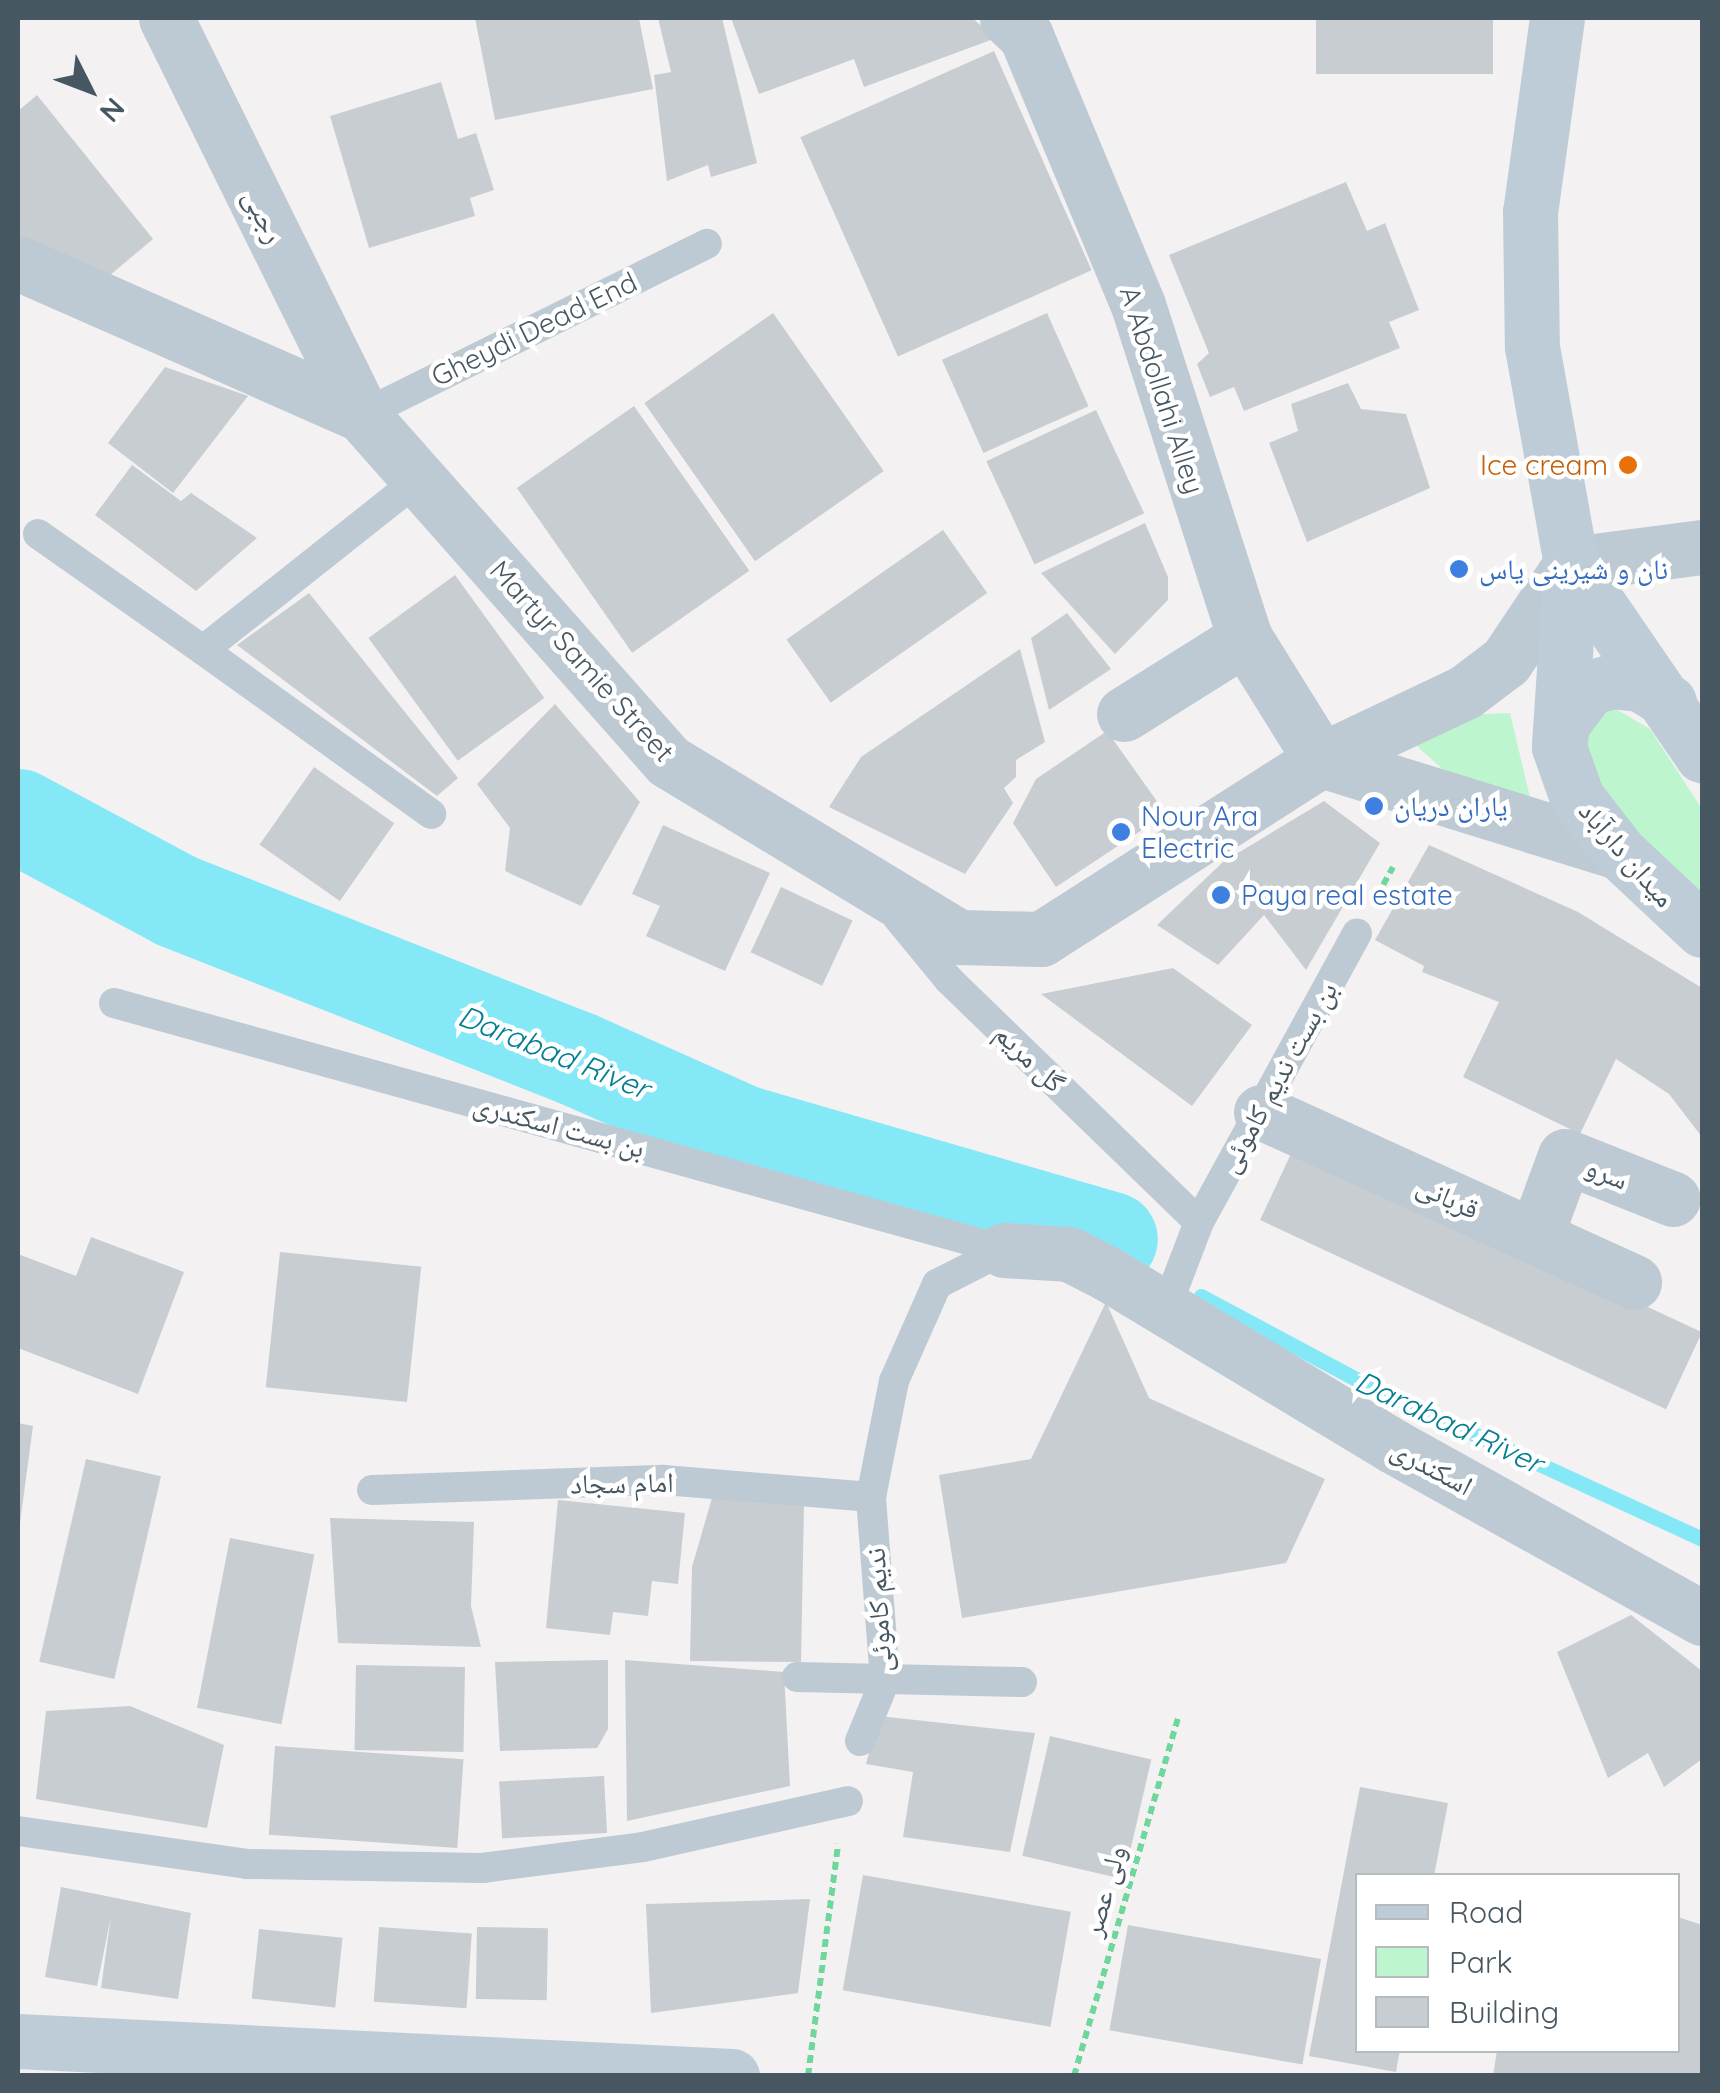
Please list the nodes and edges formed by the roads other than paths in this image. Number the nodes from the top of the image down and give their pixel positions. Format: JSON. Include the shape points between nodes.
{"nodes":[{"id":1,"x":166,"y":18,"type":"edge"},
{"id":2,"x":1008,"y":18,"type":"edge"},
{"id":3,"x":1558,"y":18,"type":"edge"},
{"id":4,"x":707,"y":244,"type":"dead end"},
{"id":5,"x":18,"y":263,"type":"edge"},
{"id":6,"x":362,"y":415,"type":"junction"},
{"id":7,"x":419,"y":479,"type":"junction"},
{"id":8,"x":38,"y":534,"type":"dead end"},
{"id":9,"x":1702,"y":547,"type":"edge"},
{"id":10,"x":1570,"y":564,"type":"junction"},
{"id":11,"x":1245,"y":638,"type":"junction"},
{"id":12,"x":202,"y":650,"type":"junction"},
{"id":13,"x":1669,"y":702,"type":"junction"},
{"id":14,"x":1124,"y":714,"type":"dead end"},
{"id":15,"x":1559,"y":747,"type":"junction"},
{"id":16,"x":1702,"y":755,"type":"edge"},
{"id":17,"x":1321,"y":760,"type":"junction"},
{"id":18,"x":432,"y":814,"type":"dead end"},
{"id":19,"x":1619,"y":852,"type":"junction"},
{"id":20,"x":870,"y":885,"type":"junction"},
{"id":21,"x":1702,"y":930,"type":"edge"},
{"id":22,"x":1356,"y":932,"type":"dead end"},
{"id":23,"x":114,"y":1003,"type":"dead end"},
{"id":24,"x":1261,"y":1112,"type":"junction"},
{"id":25,"x":1673,"y":1199,"type":"dead end"},
{"id":26,"x":1199,"y":1222,"type":"junction"},
{"id":27,"x":1535,"y":1236,"type":"junction"},
{"id":28,"x":1004,"y":1250,"type":"junction"},
{"id":29,"x":1634,"y":1282,"type":"dead end"},
{"id":30,"x":1164,"y":1311,"type":"junction"},
{"id":31,"x":372,"y":1490,"type":"dead end"},
{"id":32,"x":871,"y":1497,"type":"junction"},
{"id":33,"x":1702,"y":1618,"type":"edge"},
{"id":34,"x":797,"y":1677,"type":"dead end"},
{"id":35,"x":885,"y":1680,"type":"junction"},
{"id":36,"x":1022,"y":1682,"type":"dead end"},
{"id":37,"x":860,"y":1740,"type":"dead end"},
{"id":38,"x":848,"y":1801,"type":"road end"},
{"id":39,"x":18,"y":1832,"type":"edge"},
{"id":40,"x":18,"y":2040,"type":"edge"},
{"id":41,"x":732,"y":2076,"type":"edge"}],
"edges":[{"from":1,"to":6,"type":"street","name":"رجبی"},
{"from":2,"to":11,"type":"street","name":"A Abdollahi Alley","via":[[1026,36],[1138,305]]},
{"from":3,"to":10,"type":"main road","via":[[1530,212],[1532,347]]},
{"from":4,"to":6,"type":"lane","name":"Gheydi Dead End"},
{"from":5,"to":6,"type":"street","name":"Martyr Samie Street"},
{"from":6,"to":7,"type":"street","name":"Martyr Samie Street"},
{"from":7,"to":12,"type":"lane"},
{"from":7,"to":20,"type":"street","name":"Martyr Samie Street","via":[[668,761]]},
{"from":8,"to":12,"type":"lane"},
{"from":9,"to":10,"type":"street"},
{"from":10,"to":13,"type":"main road"},
{"from":10,"to":15,"type":"main road"},
{"from":10,"to":17,"type":"street","name":"Martyr Samie Street","via":[[1492,672],[1465,692]]},
{"from":11,"to":14,"type":"street"},
{"from":11,"to":17,"type":"street","name":"A Abdollahi Alley"},
{"from":12,"to":18,"type":"lane"},
{"from":13,"to":15,"type":"main road","via":[[1640,684],[1612,681],[1589,688],[1562,724]]},
{"from":13,"to":16,"type":"main road"},
{"from":15,"to":19,"type":"main road","name":"میدان دارآباد","via":[[1577,798]]},
{"from":17,"to":19,"type":"street"},
{"from":17,"to":20,"type":"street","name":"Martyr Samie Street","via":[[1041,939],[959,938]]},
{"from":19,"to":21,"type":"main road","name":"میدان دارآباد"},
{"from":20,"to":26,"type":"lane","name":"گل مریم","via":[[949,980]]},
{"from":22,"to":24,"type":"lane","name":"بن بست ندیم کاموئی"},
{"from":23,"to":28,"type":"lane","name":"بن بست اسکندری"},
{"from":24,"to":26,"type":"lane","name":"بن بست ندیم کاموئی"},
{"from":24,"to":27,"type":"street","name":"قربانی"},
{"from":25,"to":27,"type":"street","name":"سرو","via":[[1564,1156]]},
{"from":26,"to":30,"type":"lane"},
{"from":27,"to":29,"type":"street","name":"قربانی"},
{"from":28,"to":30,"type":"street","name":"اسکندری","via":[[1069,1254]]},
{"from":28,"to":32,"type":"lane","name":"ندیم کاموئی","via":[[936,1284],[894,1381]]},
{"from":30,"to":33,"type":"street","name":"اسکندری"},
{"from":31,"to":32,"type":"lane","name":"امام سجاد","via":[[664,1480]]},
{"from":32,"to":35,"type":"lane","name":"ندیم کاموئی"},
{"from":34,"to":35,"type":"lane"},
{"from":35,"to":36,"type":"lane"},
{"from":35,"to":37,"type":"lane","name":"ندیم کاموئی"},
{"from":38,"to":39,"type":"lane","via":[[642,1848],[482,1868],[248,1864]]},
{"from":40,"to":41,"type":"main road"}]}
